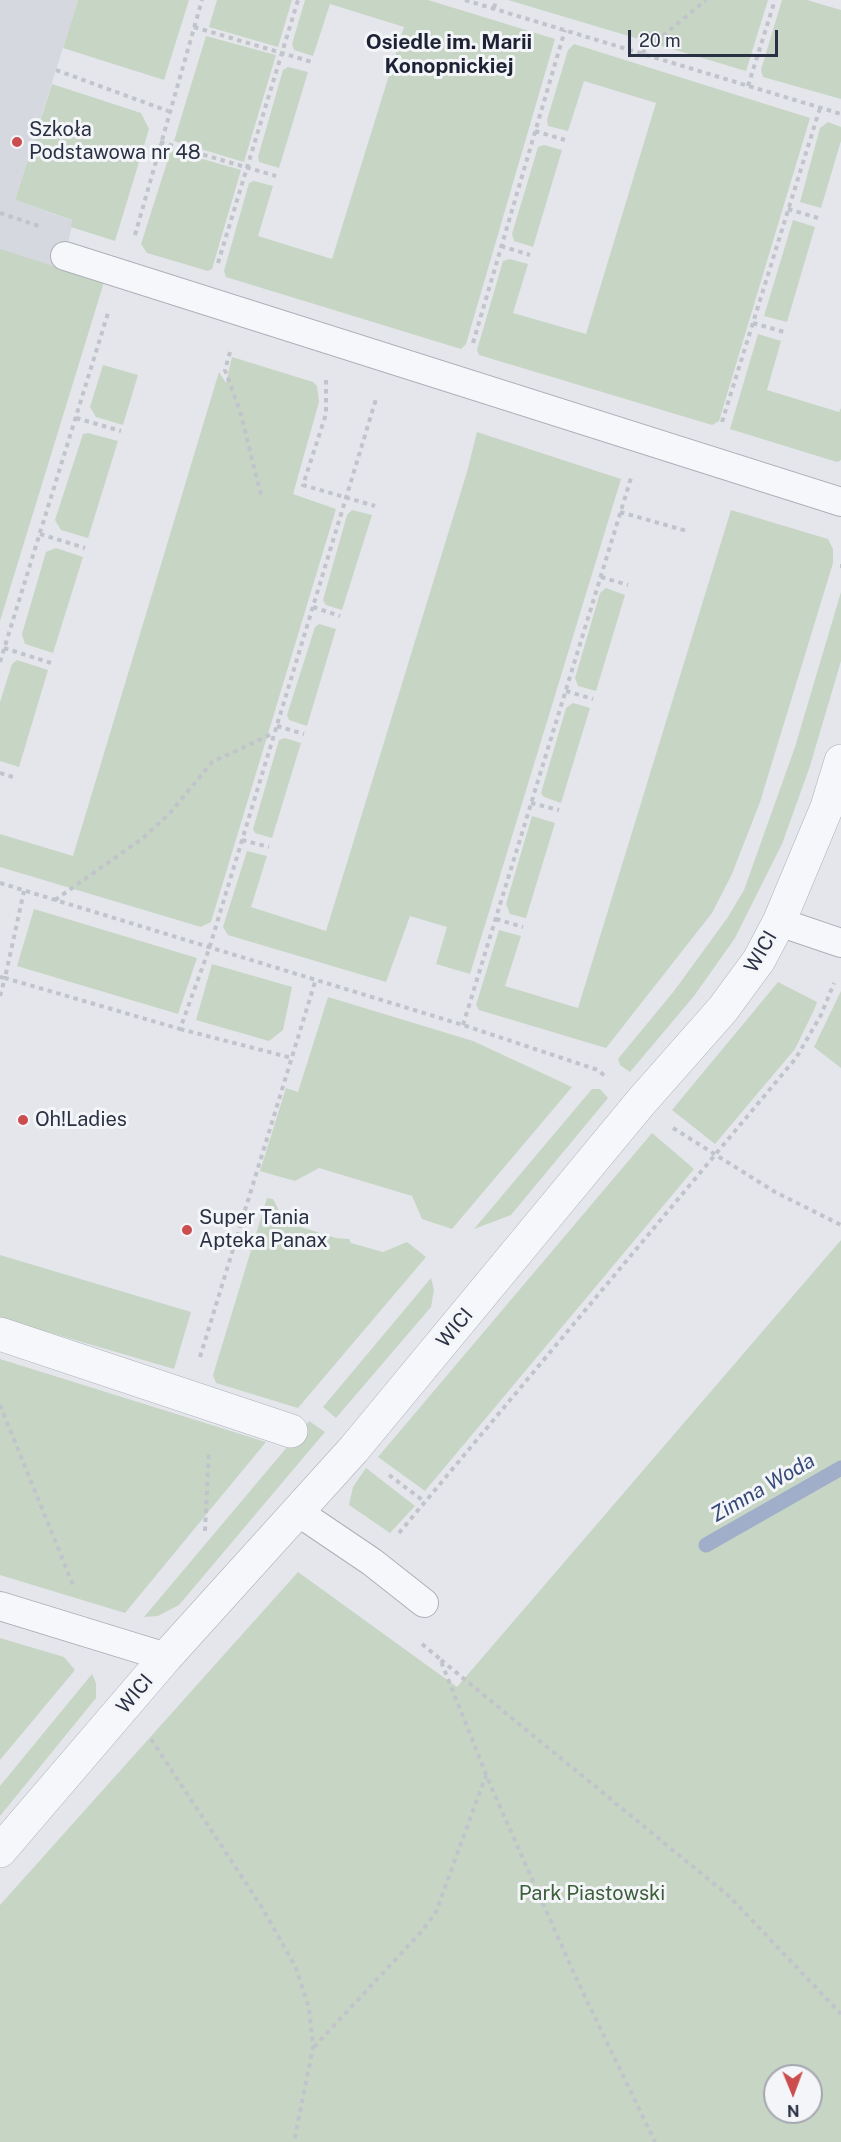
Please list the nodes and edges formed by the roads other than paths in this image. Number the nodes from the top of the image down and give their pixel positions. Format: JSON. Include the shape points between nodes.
{"nodes":[{"id":1,"x":65,"y":256,"type":"dead end"},
{"id":2,"x":841,"y":502,"type":"edge"},
{"id":3,"x":841,"y":761,"type":"edge"},
{"id":4,"x":779,"y":921,"type":"junction"},
{"id":5,"x":841,"y":943,"type":"edge"},
{"id":6,"x":0,"y":1334,"type":"edge"},
{"id":7,"x":291,"y":1431,"type":"dead end"},
{"id":8,"x":298,"y":1512,"type":"junction"},
{"id":9,"x":424,"y":1603,"type":"dead end"},
{"id":10,"x":0,"y":1606,"type":"edge"},
{"id":11,"x":166,"y":1657,"type":"junction"},
{"id":12,"x":0,"y":1851,"type":"edge"}],
"edges":[{"from":1,"to":2,"type":"lane"},
{"from":3,"to":4,"type":"street","name":"WICI","via":[[827,807]]},
{"from":4,"to":5,"type":"lane"},
{"from":4,"to":8,"type":"street","name":"WICI","via":[[759,960],[723,1009]]},
{"from":6,"to":7,"type":"street"},
{"from":8,"to":9,"type":"lane"},
{"from":8,"to":11,"type":"street","name":"WICI"},
{"from":10,"to":11,"type":"lane"},
{"from":11,"to":12,"type":"street","name":"WICI"}]}
